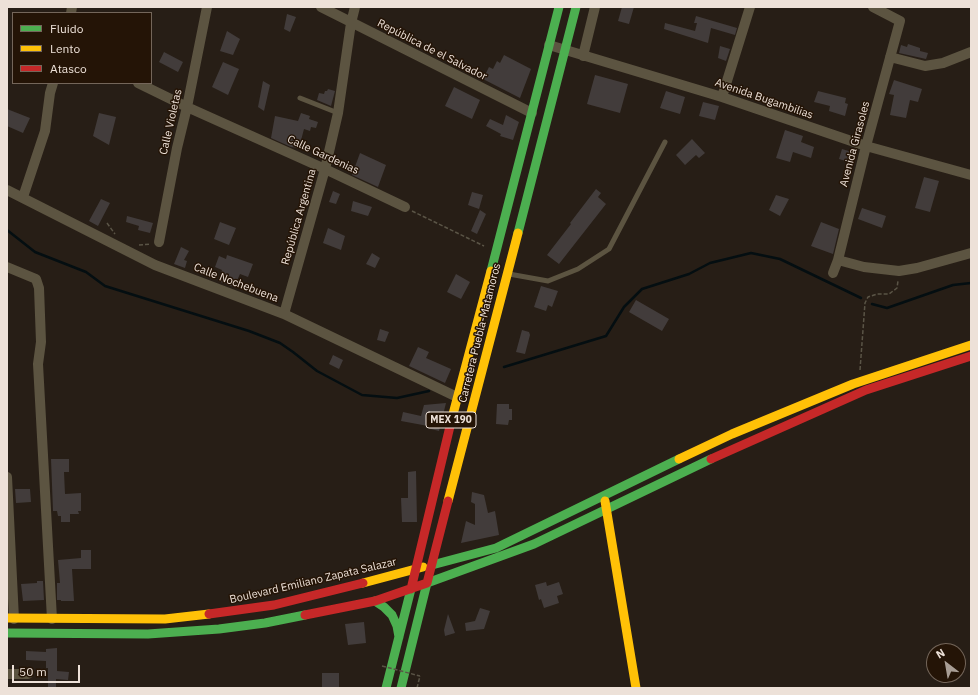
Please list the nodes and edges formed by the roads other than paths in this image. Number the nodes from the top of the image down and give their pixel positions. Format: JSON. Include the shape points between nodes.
{"nodes":[{"id":1,"x":207,"y":7,"type":"edge"},
{"id":2,"x":321,"y":7,"type":"edge"},
{"id":3,"x":355,"y":7,"type":"edge"},
{"id":4,"x":559,"y":7,"type":"edge"},
{"id":5,"x":576,"y":7,"type":"edge"},
{"id":6,"x":595,"y":7,"type":"edge"},
{"id":7,"x":750,"y":7,"type":"edge"},
{"id":8,"x":874,"y":7,"type":"edge"},
{"id":9,"x":351,"y":23,"type":"junction"},
{"id":10,"x":549,"y":45,"type":"junction"},
{"id":11,"x":564,"y":49,"type":"junction"},
{"id":12,"x":971,"y":52,"type":"edge"},
{"id":13,"x":583,"y":56,"type":"junction"},
{"id":14,"x":890,"y":57,"type":"junction"},
{"id":15,"x":53,"y":84,"type":"edge"},
{"id":16,"x":140,"y":84,"type":"edge"},
{"id":17,"x":722,"y":97,"type":"junction"},
{"id":18,"x":300,"y":98,"type":"dead end"},
{"id":19,"x":188,"y":107,"type":"junction"},
{"id":20,"x":338,"y":112,"type":"junction"},
{"id":21,"x":532,"y":113,"type":"junction"},
{"id":22,"x":665,"y":142,"type":"dead end"},
{"id":23,"x":866,"y":146,"type":"junction"},
{"id":24,"x":325,"y":169,"type":"junction"},
{"id":25,"x":971,"y":175,"type":"edge"},
{"id":26,"x":7,"y":190,"type":"edge"},
{"id":27,"x":23,"y":197,"type":"junction"},
{"id":28,"x":405,"y":207,"type":"road end"},
{"id":29,"x":159,"y":242,"type":"road end"},
{"id":30,"x":971,"y":253,"type":"edge"},
{"id":31,"x":838,"y":260,"type":"junction"},
{"id":32,"x":7,"y":267,"type":"edge"},
{"id":33,"x":508,"y":273,"type":"junction"},
{"id":34,"x":833,"y":273,"type":"dead end"},
{"id":35,"x":284,"y":314,"type":"junction"},
{"id":36,"x":971,"y":345,"type":"edge"},
{"id":37,"x":971,"y":356,"type":"edge"},
{"id":38,"x":457,"y":397,"type":"junction"},
{"id":39,"x":7,"y":477,"type":"edge"},
{"id":40,"x":603,"y":494,"type":"junction"},
{"id":41,"x":607,"y":509,"type":"junction"},
{"id":42,"x":472,"y":554,"type":"junction"},
{"id":43,"x":432,"y":565,"type":"junction"},
{"id":44,"x":477,"y":566,"type":"junction"},
{"id":45,"x":415,"y":570,"type":"junction"},
{"id":46,"x":427,"y":583,"type":"junction"},
{"id":47,"x":411,"y":589,"type":"junction"},
{"id":48,"x":366,"y":595,"type":"junction"},
{"id":49,"x":11,"y":618,"type":"edge"},
{"id":50,"x":52,"y":619,"type":"junction"},
{"id":51,"x":7,"y":633,"type":"edge"},
{"id":52,"x":399,"y":638,"type":"junction"},
{"id":53,"x":7,"y":674,"type":"edge"},
{"id":54,"x":28,"y":674,"type":"dead end"},
{"id":55,"x":386,"y":688,"type":"edge"},
{"id":56,"x":401,"y":688,"type":"edge"},
{"id":57,"x":636,"y":688,"type":"edge"}],
"edges":[{"from":1,"to":19,"type":"street","name":"Calle Violetas"},
{"from":2,"to":9,"type":"street","name":"República de el Salvador"},
{"from":3,"to":9,"type":"street","name":"República Argentina"},
{"from":4,"to":10,"type":"main road","name":"Carretera Puebla-Matamoros","number":"MEX 190"},
{"from":5,"to":11,"type":"main road","name":"Carretera Puebla-Matamoros","number":"MEX 190"},
{"from":6,"to":13,"type":"street"},
{"from":7,"to":17,"type":"street"},
{"from":8,"to":14,"type":"street","name":"Avenida Girasoles","via":[[900,21]]},
{"from":9,"to":20,"type":"street","name":"República Argentina"},
{"from":9,"to":21,"type":"street","name":"República de el Salvador"},
{"from":10,"to":11,"type":"street","name":"Avenida Bugambilias"},
{"from":10,"to":21,"type":"main road","name":"Carretera Puebla-Matamoros","number":"MEX 190"},
{"from":11,"to":13,"type":"street","name":"Avenida Bugambilias"},
{"from":11,"to":33,"type":"main road","name":"Carretera Puebla-Matamoros","number":"MEX 190"},
{"from":12,"to":14,"type":"street","via":[[943,63],[925,66]]},
{"from":13,"to":17,"type":"street","name":"Avenida Bugambilias"},
{"from":14,"to":23,"type":"street","name":"Avenida Girasoles"},
{"from":15,"to":27,"type":"street","via":[[46,131]]},
{"from":16,"to":19,"type":"street","name":"Calle Gardenias"},
{"from":17,"to":23,"type":"street","name":"Avenida Bugambilias"},
{"from":18,"to":20,"type":"lane"},
{"from":19,"to":24,"type":"street","name":"Calle Gardenias"},
{"from":19,"to":29,"type":"street","name":"Calle Violetas","via":[[177,148]]},
{"from":20,"to":24,"type":"street","name":"República Argentina"},
{"from":21,"to":38,"type":"main road","name":"Carretera Puebla-Matamoros","number":"MEX 190"},
{"from":22,"to":33,"type":"lane","via":[[609,249],[578,269],[548,281]]},
{"from":23,"to":25,"type":"street","name":"Avenida Bugambilias"},
{"from":23,"to":31,"type":"street","name":"Avenida Girasoles"},
{"from":24,"to":28,"type":"street","name":"Calle Gardenias"},
{"from":24,"to":35,"type":"street","name":"República Argentina"},
{"from":26,"to":27,"type":"street","name":"Calle Nochebuena"},
{"from":27,"to":35,"type":"street","name":"Calle Nochebuena","via":[[155,265]]},
{"from":30,"to":31,"type":"street","via":[[899,271],[864,267]]},
{"from":31,"to":34,"type":"street","name":"Avenida Girasoles"},
{"from":32,"to":50,"type":"street","via":[[36,279],[39,288],[41,342],[38,364]]},
{"from":33,"to":43,"type":"main road","name":"Carretera Puebla-Matamoros","number":"MEX 190"},
{"from":35,"to":38,"type":"street","name":"Calle Nochebuena"},
{"from":36,"to":40,"type":"main road","name":"Boulevard Emiliano Zapata Salazar","via":[[859,382],[732,434]]},
{"from":37,"to":41,"type":"main road","name":"Boulevard Emiliano Zapata Salazar","via":[[866,390],[734,448]]},
{"from":38,"to":45,"type":"main road","name":"Carretera Puebla-Matamoros","number":"MEX 190"},
{"from":39,"to":49,"type":"street"},
{"from":40,"to":41,"type":"main road"},
{"from":40,"to":42,"type":"main road","name":"Boulevard Emiliano Zapata Salazar","via":[[533,532],[496,548]]},
{"from":41,"to":44,"type":"main road","name":"Boulevard Emiliano Zapata Salazar","via":[[534,544]]},
{"from":41,"to":57,"type":"main road"},
{"from":42,"to":43,"type":"main road","name":"Boulevard Emiliano Zapata Salazar"},
{"from":42,"to":44,"type":"main road"},
{"from":43,"to":45,"type":"main road","name":"Boulevard Emiliano Zapata Salazar"},
{"from":43,"to":46,"type":"main road","name":"Carretera Puebla-Matamoros","number":"MEX 190"},
{"from":44,"to":46,"type":"main road","name":"Boulevard Emiliano Zapata Salazar"},
{"from":45,"to":47,"type":"main road","name":"Carretera Puebla-Matamoros","number":"MEX 190"},
{"from":45,"to":48,"type":"main road","name":"Boulevard Emiliano Zapata Salazar"},
{"from":46,"to":47,"type":"main road","name":"Boulevard Emiliano Zapata Salazar"},
{"from":46,"to":56,"type":"main road","name":"Carretera Puebla-Matamoros","number":"MEX 190"},
{"from":47,"to":48,"type":"main road","name":"Boulevard Emiliano Zapata Salazar"},
{"from":47,"to":52,"type":"main road","name":"Carretera Puebla-Matamoros","number":"MEX 190"},
{"from":48,"to":50,"type":"main road","name":"Boulevard Emiliano Zapata Salazar","via":[[274,604],[165,620]]},
{"from":48,"to":51,"type":"main road","name":"Boulevard Emiliano Zapata Salazar","via":[[265,623],[179,633]]},
{"from":48,"to":52,"type":"main road","via":[[392,614],[398,626]]},
{"from":49,"to":50,"type":"main road","name":"Boulevard Emiliano Zapata Salazar"},
{"from":52,"to":55,"type":"main road","name":"Carretera Puebla-Matamoros","number":"MEX 190"},
{"from":53,"to":54,"type":"street"}]}
